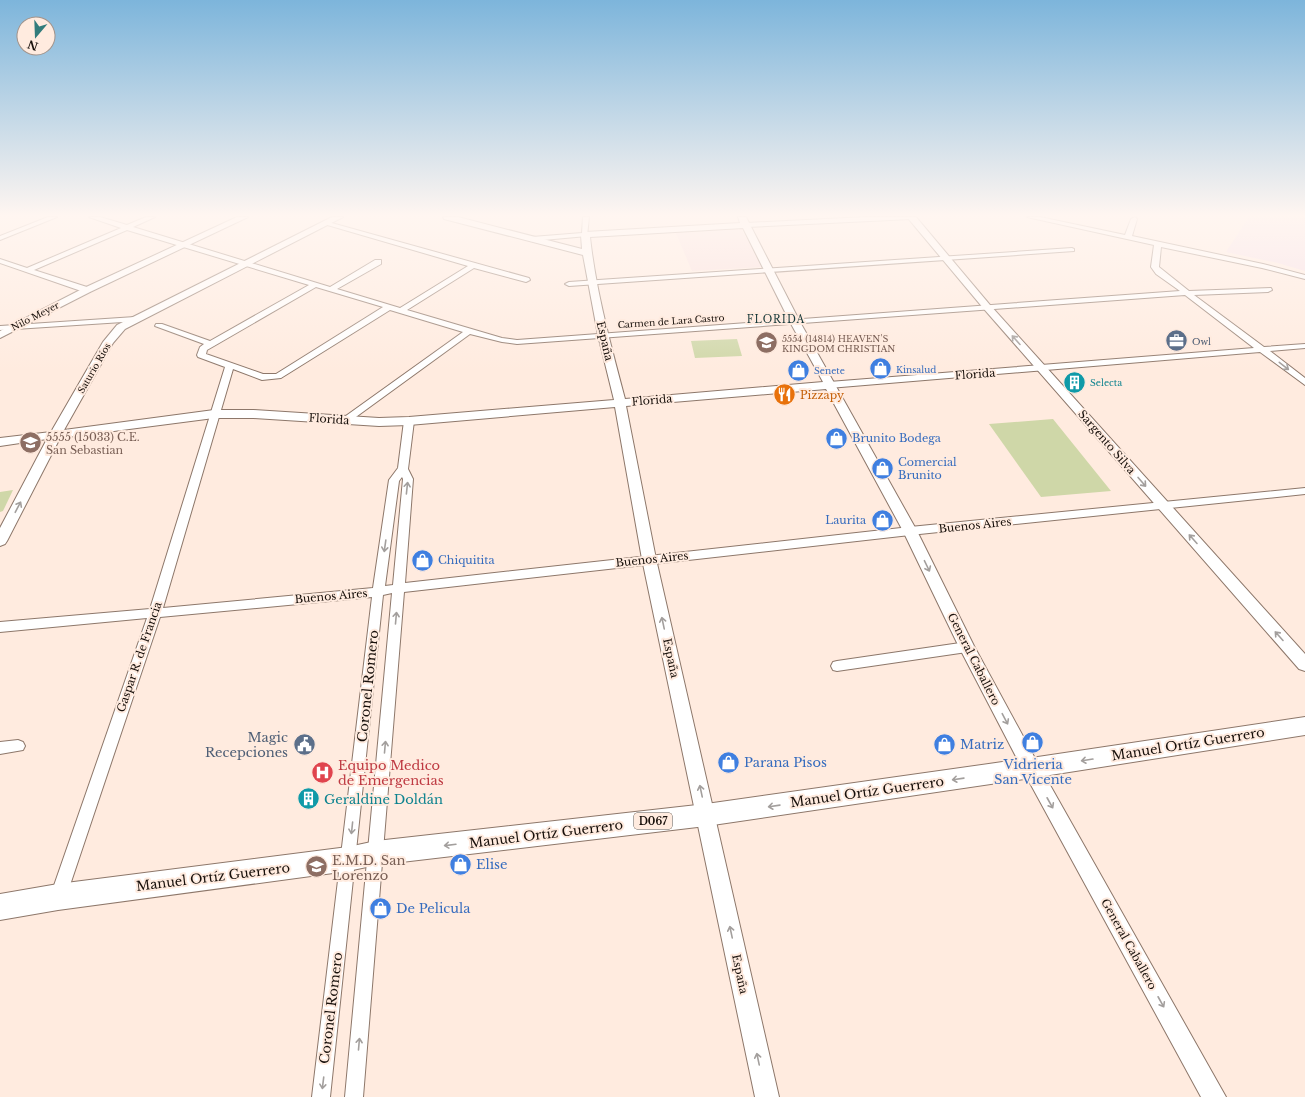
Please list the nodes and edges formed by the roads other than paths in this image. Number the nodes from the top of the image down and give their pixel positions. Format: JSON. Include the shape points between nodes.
{"nodes":[{"id":1,"x":22,"y":268,"type":"edge"},
{"id":2,"x":31,"y":268,"type":"edge"},
{"id":3,"x":134,"y":268,"type":"edge"},
{"id":4,"x":237,"y":268,"type":"edge"},
{"id":5,"x":259,"y":268,"type":"edge"},
{"id":6,"x":367,"y":268,"type":"edge"},
{"id":7,"x":468,"y":268,"type":"edge"},
{"id":8,"x":480,"y":268,"type":"edge"},
{"id":9,"x":589,"y":268,"type":"edge"},
{"id":10,"x":796,"y":268,"type":"edge"},
{"id":11,"x":955,"y":268,"type":"edge"},
{"id":12,"x":1156,"y":268,"type":"edge"},
{"id":13,"x":1271,"y":268,"type":"edge"},
{"id":14,"x":27,"y":270,"type":"junction"},
{"id":15,"x":769,"y":270,"type":"junction"},
{"id":16,"x":1305,"y":277,"type":"edge"},
{"id":17,"x":526,"y":280,"type":"dead end"},
{"id":18,"x":592,"y":282,"type":"junction"},
{"id":19,"x":569,"y":284,"type":"dead end"},
{"id":20,"x":314,"y":285,"type":"junction"},
{"id":21,"x":332,"y":289,"type":"junction"},
{"id":22,"x":87,"y":290,"type":"junction"},
{"id":23,"x":1268,"y":290,"type":"dead end"},
{"id":24,"x":1188,"y":293,"type":"junction"},
{"id":25,"x":389,"y":307,"type":"junction"},
{"id":26,"x":987,"y":307,"type":"junction"},
{"id":27,"x":401,"y":310,"type":"junction"},
{"id":28,"x":135,"y":319,"type":"junction"},
{"id":29,"x":0,"y":322,"type":"edge"},
{"id":30,"x":795,"y":322,"type":"junction"},
{"id":31,"x":159,"y":326,"type":"dead end"},
{"id":32,"x":13,"y":327,"type":"junction"},
{"id":33,"x":0,"y":328,"type":"edge"},
{"id":34,"x":469,"y":331,"type":"junction"},
{"id":35,"x":0,"y":335,"type":"edge"},
{"id":36,"x":603,"y":335,"type":"junction"},
{"id":37,"x":211,"y":344,"type":"junction"},
{"id":38,"x":1305,"y":346,"type":"edge"},
{"id":39,"x":1263,"y":350,"type":"junction"},
{"id":40,"x":230,"y":365,"type":"junction"},
{"id":41,"x":1042,"y":369,"type":"junction"},
{"id":42,"x":1305,"y":382,"type":"edge"},
{"id":43,"x":829,"y":385,"type":"junction"},
{"id":44,"x":620,"y":402,"type":"junction"},
{"id":45,"x":214,"y":414,"type":"junction"},
{"id":46,"x":346,"y":420,"type":"junction"},
{"id":47,"x":409,"y":421,"type":"junction"},
{"id":48,"x":56,"y":434,"type":"junction"},
{"id":49,"x":0,"y":442,"type":"edge"},
{"id":50,"x":403,"y":469,"type":"junction"},
{"id":51,"x":1305,"y":491,"type":"edge"},
{"id":52,"x":1163,"y":506,"type":"junction"},
{"id":53,"x":404,"y":517,"type":"junction"},
{"id":54,"x":389,"y":518,"type":"junction"},
{"id":55,"x":910,"y":531,"type":"junction"},
{"id":56,"x":0,"y":541,"type":"edge"},
{"id":57,"x":649,"y":559,"type":"junction"},
{"id":58,"x":398,"y":588,"type":"junction"},
{"id":59,"x":378,"y":592,"type":"junction"},
{"id":60,"x":154,"y":613,"type":"junction"},
{"id":61,"x":0,"y":627,"type":"edge"},
{"id":62,"x":967,"y":647,"type":"junction"},
{"id":63,"x":1305,"y":665,"type":"edge"},
{"id":64,"x":837,"y":666,"type":"dead end"},
{"id":65,"x":1305,"y":726,"type":"edge"},
{"id":66,"x":18,"y":746,"type":"dead end"},
{"id":67,"x":0,"y":748,"type":"edge"},
{"id":68,"x":1031,"y":768,"type":"junction"},
{"id":69,"x":706,"y":815,"type":"junction"},
{"id":70,"x":376,"y":853,"type":"junction"},
{"id":71,"x":348,"y":860,"type":"junction"},
{"id":72,"x":58,"y":897,"type":"junction"},
{"id":73,"x":0,"y":907,"type":"edge"},
{"id":74,"x":321,"y":1097,"type":"edge"},
{"id":75,"x":354,"y":1097,"type":"edge"},
{"id":76,"x":767,"y":1097,"type":"edge"},
{"id":77,"x":1214,"y":1097,"type":"edge"}],
"edges":[{"from":1,"to":14,"type":"street"},
{"from":2,"to":14,"type":"street"},
{"from":3,"to":22,"type":"street","name":"Nilo Meyer"},
{"from":4,"to":28,"type":"street","name":"Saturio Ríos"},
{"from":5,"to":20,"type":"street","name":"Carmen de Lara Castro"},
{"from":6,"to":21,"type":"street"},
{"from":7,"to":27,"type":"street"},
{"from":8,"to":17,"type":"street"},
{"from":9,"to":18,"type":"street","name":"España"},
{"from":10,"to":15,"type":"street"},
{"from":11,"to":26,"type":"street","name":"Sargento Silva"},
{"from":12,"to":24,"type":"street"},
{"from":13,"to":16,"type":"street"},
{"from":14,"to":22,"type":"street"},
{"from":15,"to":18,"type":"street"},
{"from":15,"to":30,"type":"street","name":"General Caballero"},
{"from":18,"to":19,"type":"street"},
{"from":18,"to":36,"type":"street","name":"España"},
{"from":20,"to":21,"type":"street","name":"Carmen de Lara Castro"},
{"from":20,"to":37,"type":"street"},
{"from":21,"to":25,"type":"street","name":"Carmen de Lara Castro"},
{"from":22,"to":32,"type":"street","name":"Nilo Meyer"},
{"from":23,"to":24,"type":"street","name":"Carmen de Lara Castro"},
{"from":24,"to":26,"type":"street","name":"Carmen de Lara Castro"},
{"from":24,"to":39,"type":"street"},
{"from":25,"to":27,"type":"street","name":"Carmen de Lara Castro"},
{"from":25,"to":40,"type":"street","via":[[278,376],[262,377]]},
{"from":26,"to":30,"type":"street","name":"Carmen de Lara Castro"},
{"from":41,"to":26,"type":"street","name":"Sargento Silva","one_way":true},
{"from":27,"to":34,"type":"street","name":"Carmen de Lara Castro"},
{"from":28,"to":32,"type":"street"},
{"from":28,"to":48,"type":"street","name":"Saturio Ríos","via":[[121,328],[108,342]]},
{"from":29,"to":32,"type":"street"},
{"from":30,"to":36,"type":"street","name":"Carmen de Lara Castro"},
{"from":30,"to":43,"type":"street","name":"General Caballero"},
{"from":31,"to":37,"type":"street"},
{"from":32,"to":33,"type":"street"},
{"from":32,"to":35,"type":"street","name":"Nilo Meyer"},
{"from":34,"to":36,"type":"street","name":"Carmen de Lara Castro","via":[[517,342]]},
{"from":34,"to":46,"type":"street"},
{"from":36,"to":44,"type":"street","name":"España"},
{"from":37,"to":40,"type":"street","via":[[201,355]]},
{"from":38,"to":39,"type":"street","name":"Florida"},
{"from":39,"to":41,"type":"street","name":"Florida"},
{"from":39,"to":42,"type":"street","one_way":true},
{"from":40,"to":45,"type":"street","name":"Gaspar R. de Francia"},
{"from":41,"to":43,"type":"street","name":"Florida"},
{"from":41,"to":52,"type":"street","name":"Sargento Silva","one_way":true},
{"from":43,"to":44,"type":"street","name":"Florida"},
{"from":43,"to":55,"type":"street","name":"General Caballero"},
{"from":44,"to":47,"type":"street","name":"Florida"},
{"from":44,"to":57,"type":"street","name":"España"},
{"from":45,"to":46,"type":"street","name":"Florida"},
{"from":45,"to":48,"type":"street","name":"Florida"},
{"from":45,"to":60,"type":"street","name":"Gaspar R. de Francia"},
{"from":46,"to":47,"type":"street","name":"Florida"},
{"from":47,"to":50,"type":"street","name":"Coronel Romero"},
{"from":48,"to":49,"type":"street","name":"Florida"},
{"from":56,"to":48,"type":"street","name":"Saturio Ríos","one_way":true},
{"from":53,"to":50,"type":"street","name":"Coronel Romero","one_way":true,"via":[[408,479]]},
{"from":50,"to":54,"type":"street","name":"Coronel Romero","via":[[394,480]]},
{"from":51,"to":52,"type":"street","name":"Buenos Aires"},
{"from":52,"to":55,"type":"street","name":"Buenos Aires"},
{"from":63,"to":52,"type":"street","name":"Sargento Silva","one_way":true},
{"from":53,"to":54,"type":"street"},
{"from":53,"to":58,"type":"street","name":"Coronel Romero"},
{"from":54,"to":59,"type":"street","name":"Coronel Romero","one_way":true},
{"from":55,"to":57,"type":"street","name":"Buenos Aires"},
{"from":55,"to":62,"type":"street","name":"General Caballero","one_way":true},
{"from":57,"to":58,"type":"street","name":"Buenos Aires"},
{"from":69,"to":57,"type":"street","name":"España","one_way":true},
{"from":58,"to":59,"type":"street","name":"Buenos Aires"},
{"from":70,"to":58,"type":"street","name":"Coronel Romero","one_way":true},
{"from":59,"to":60,"type":"street","name":"Buenos Aires"},
{"from":59,"to":71,"type":"street","name":"Coronel Romero","one_way":true},
{"from":60,"to":61,"type":"street","name":"Buenos Aires"},
{"from":60,"to":72,"type":"street","name":"Gaspar R. de Francia"},
{"from":62,"to":64,"type":"street"},
{"from":62,"to":68,"type":"street","name":"General Caballero","one_way":true},
{"from":65,"to":68,"type":"main road","name":"Manuel Ortíz Guerrero","number":"D067","one_way":true},
{"from":66,"to":67,"type":"street"},
{"from":68,"to":69,"type":"main road","name":"Manuel Ortíz Guerrero","number":"D067","one_way":true},
{"from":68,"to":77,"type":"street","name":"General Caballero","one_way":true},
{"from":69,"to":70,"type":"main road","name":"Manuel Ortíz Guerrero","number":"D067","one_way":true},
{"from":76,"to":69,"type":"street","name":"España","one_way":true},
{"from":70,"to":71,"type":"main road","name":"Manuel Ortíz Guerrero","number":"D067"},
{"from":75,"to":70,"type":"street","name":"Coronel Romero","one_way":true},
{"from":71,"to":72,"type":"main road","name":"Manuel Ortíz Guerrero","number":"D067"},
{"from":71,"to":74,"type":"street","name":"Coronel Romero","one_way":true},
{"from":72,"to":73,"type":"main road","name":"Manuel Ortíz Guerrero","number":"D067"}]}
